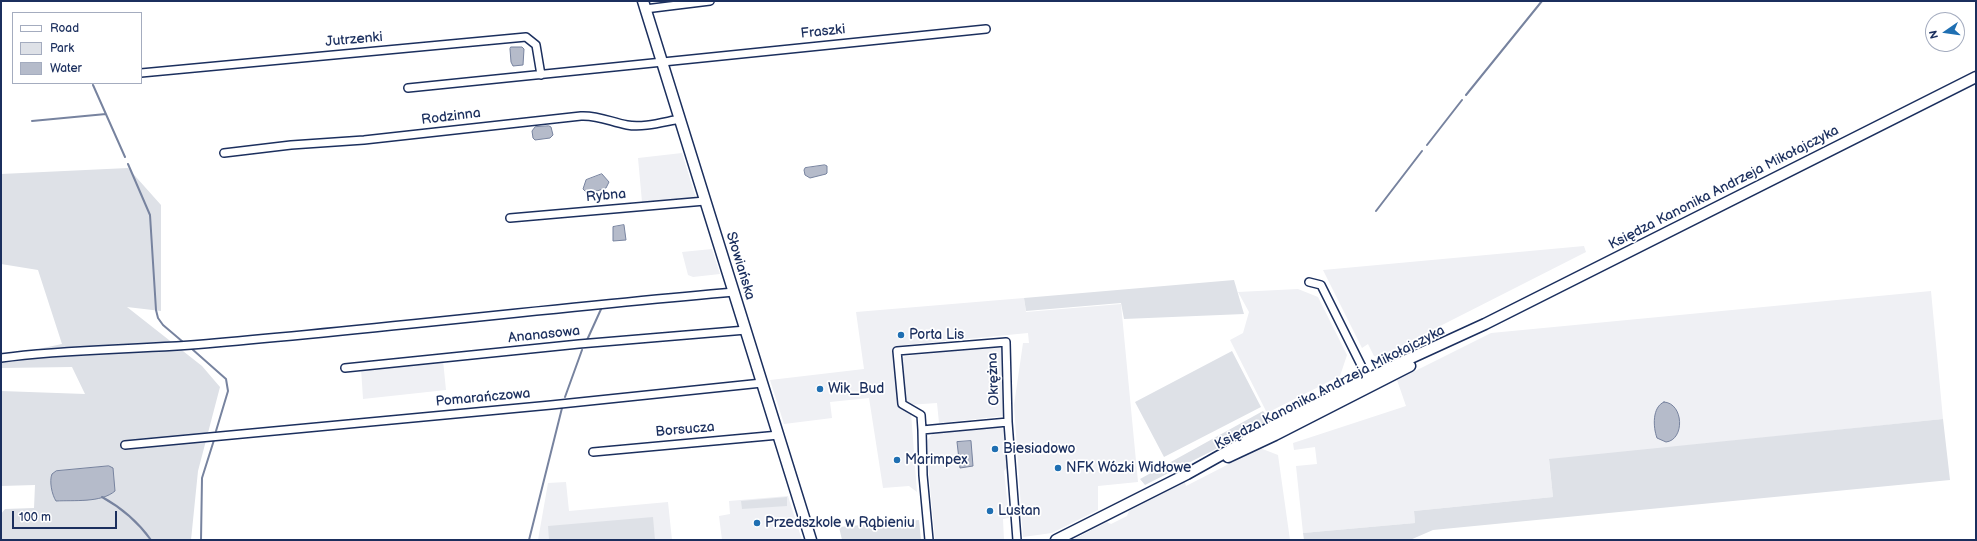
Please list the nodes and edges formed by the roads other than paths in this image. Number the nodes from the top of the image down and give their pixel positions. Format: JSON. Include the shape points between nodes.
{"nodes":[{"id":1,"x":710,"y":1,"type":"edge"},
{"id":2,"x":644,"y":5,"type":"edge"},
{"id":3,"x":986,"y":29,"type":"dead end"},
{"id":4,"x":662,"y":62,"type":"junction"},
{"id":5,"x":142,"y":73,"type":"edge"},
{"id":6,"x":541,"y":75,"type":"junction"},
{"id":7,"x":1976,"y":77,"type":"edge"},
{"id":8,"x":408,"y":88,"type":"dead end"},
{"id":9,"x":680,"y":119,"type":"junction"},
{"id":10,"x":224,"y":153,"type":"dead end"},
{"id":11,"x":705,"y":201,"type":"junction"},
{"id":12,"x":510,"y":218,"type":"dead end"},
{"id":13,"x":1309,"y":282,"type":"dead end"},
{"id":14,"x":734,"y":292,"type":"junction"},
{"id":15,"x":746,"y":330,"type":"junction"},
{"id":16,"x":1,"y":358,"type":"edge"},
{"id":17,"x":345,"y":368,"type":"dead end"},
{"id":18,"x":1370,"y":382,"type":"junction"},
{"id":19,"x":762,"y":383,"type":"junction"},
{"id":20,"x":1008,"y":422,"type":"junction"},
{"id":21,"x":922,"y":430,"type":"junction"},
{"id":22,"x":778,"y":435,"type":"junction"},
{"id":23,"x":125,"y":445,"type":"dead end"},
{"id":24,"x":593,"y":452,"type":"dead end"},
{"id":25,"x":811,"y":540,"type":"edge"},
{"id":26,"x":929,"y":540,"type":"edge"},
{"id":27,"x":1017,"y":540,"type":"edge"},
{"id":28,"x":1056,"y":540,"type":"edge"}],
"edges":[{"from":1,"to":2,"type":"street"},
{"from":2,"to":4,"type":"main road","name":"Słowiańska"},
{"from":3,"to":4,"type":"street","name":"Fraszki"},
{"from":4,"to":6,"type":"street"},
{"from":4,"to":9,"type":"main road","name":"Słowiańska"},
{"from":5,"to":6,"type":"street","name":"Jutrzenki","via":[[526,37],[536,46]]},
{"from":6,"to":8,"type":"street"},
{"from":7,"to":18,"type":"main road","name":"Księdza Kanonika Andrzeja Mikołajczyka"},
{"from":9,"to":10,"type":"street","name":"Rodzinna","via":[[636,126],[596,116],[581,116]]},
{"from":9,"to":11,"type":"main road","name":"Słowiańska"},
{"from":11,"to":12,"type":"street","name":"Rybna"},
{"from":11,"to":14,"type":"main road","name":"Słowiańska"},
{"from":13,"to":18,"type":"street","via":[[1320,285]]},
{"from":14,"to":15,"type":"main road","name":"Słowiańska"},
{"from":14,"to":16,"type":"street","via":[[213,344],[50,351]]},
{"from":15,"to":17,"type":"street","name":"Ananasowa"},
{"from":15,"to":19,"type":"main road","name":"Słowiańska"},
{"from":18,"to":28,"type":"main road","name":"Księdza Kanonika Andrzeja Mikołajczyka"},
{"from":19,"to":22,"type":"main road","name":"Słowiańska"},
{"from":19,"to":23,"type":"street","name":"Pomarańczowa"},
{"from":20,"to":21,"type":"street","name":"Okrężna"},
{"from":20,"to":21,"type":"street","name":"Okrężna","via":[[1006,342],[897,351],[902,404],[921,415]]},
{"from":20,"to":27,"type":"street","name":"Okrężna"},
{"from":21,"to":26,"type":"street","name":"Okrężna"},
{"from":22,"to":24,"type":"street","name":"Borsucza"},
{"from":22,"to":25,"type":"main road","name":"Słowiańska"}]}
